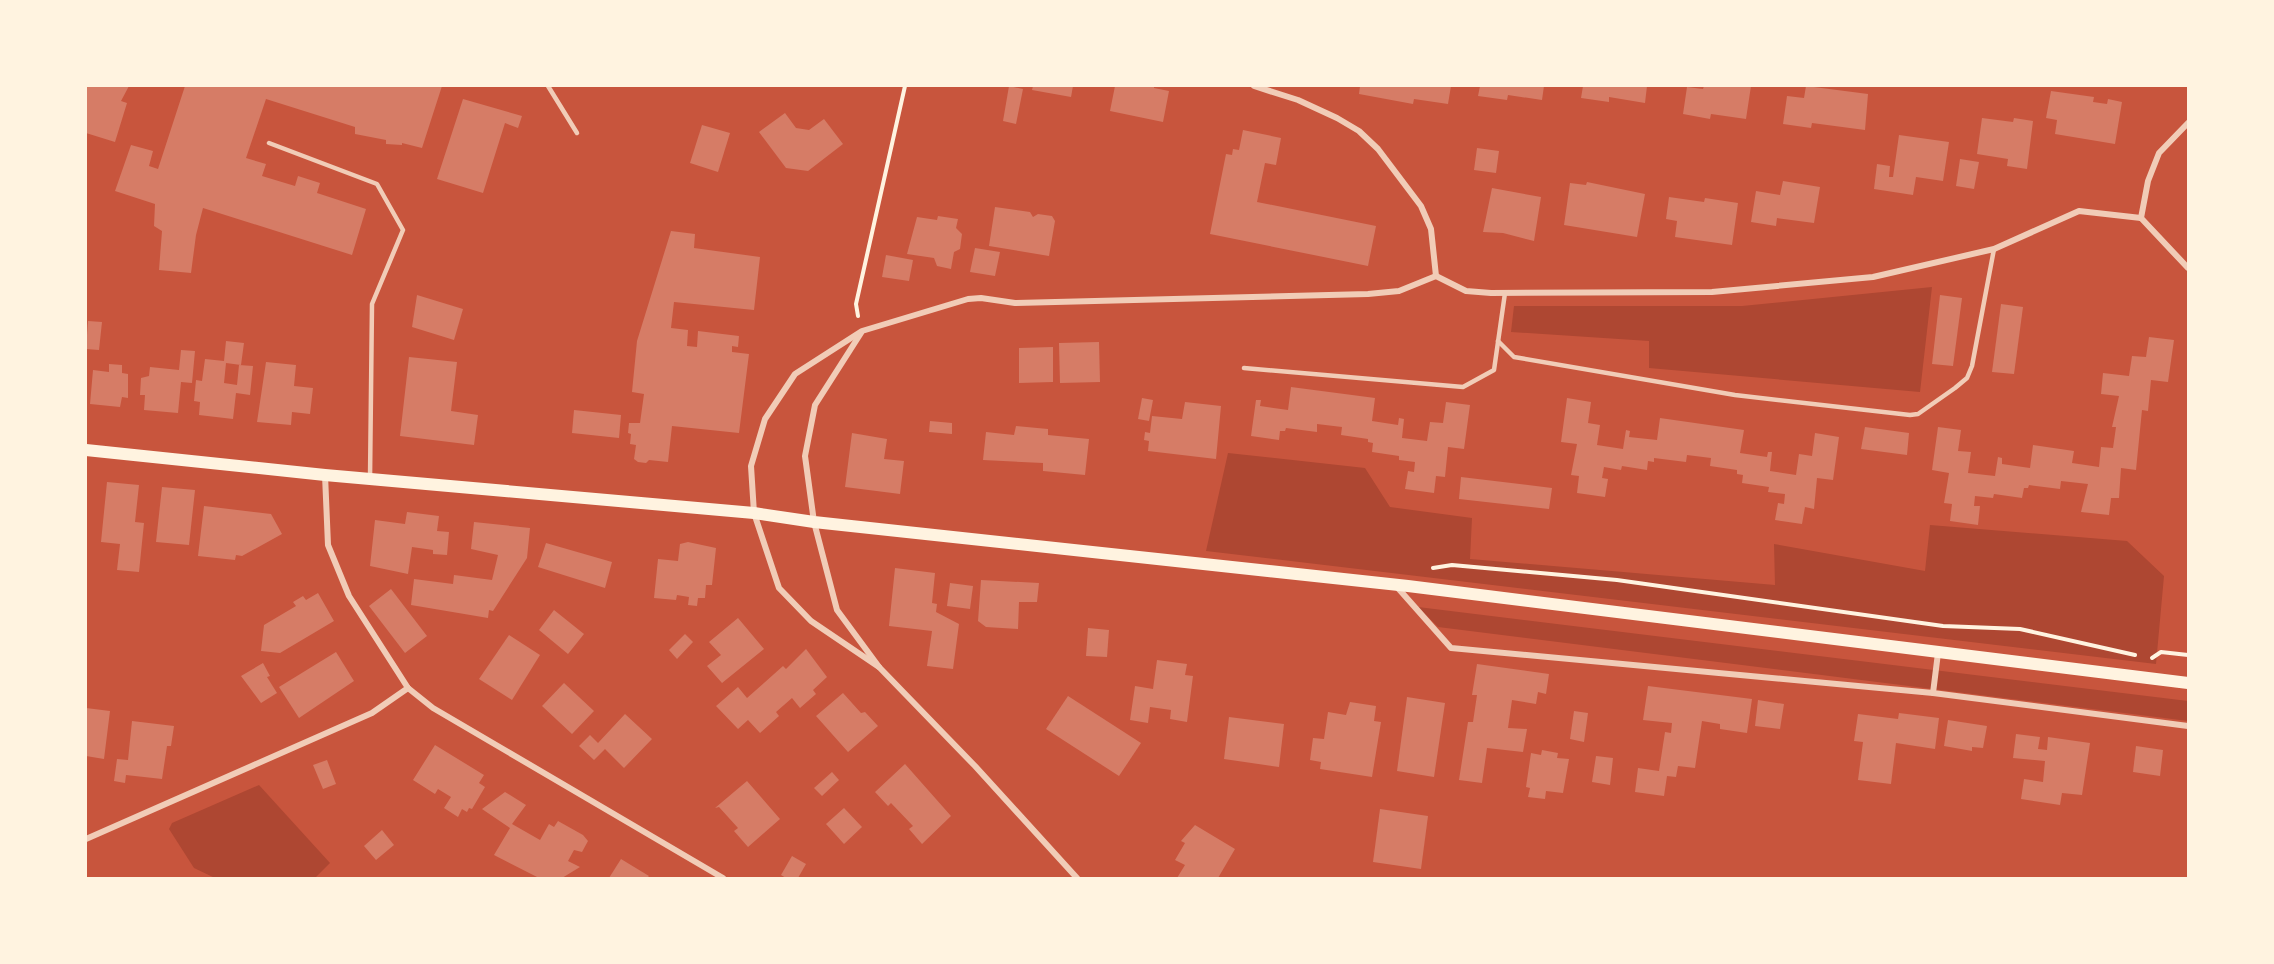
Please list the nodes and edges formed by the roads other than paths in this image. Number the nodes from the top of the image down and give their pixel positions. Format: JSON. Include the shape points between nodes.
{"nodes":[{"id":1,"x":548,"y":86,"type":"edge"},
{"id":2,"x":1254,"y":86,"type":"edge"},
{"id":3,"x":1281,"y":86,"type":"edge"},
{"id":4,"x":1278,"y":93,"type":"junction"},
{"id":5,"x":2188,"y":123,"type":"edge"},
{"id":6,"x":577,"y":133,"type":"dead end"},
{"id":7,"x":269,"y":143,"type":"dead end"},
{"id":8,"x":2142,"y":218,"type":"junction"},
{"id":9,"x":1994,"y":249,"type":"junction"},
{"id":10,"x":2188,"y":268,"type":"edge"},
{"id":11,"x":1436,"y":276,"type":"junction"},
{"id":12,"x":1505,"y":293,"type":"junction"},
{"id":13,"x":862,"y":331,"type":"junction"},
{"id":14,"x":1498,"y":341,"type":"junction"},
{"id":15,"x":1244,"y":368,"type":"dead end"},
{"id":16,"x":86,"y":450,"type":"edge"},
{"id":17,"x":325,"y":475,"type":"junction"},
{"id":18,"x":370,"y":479,"type":"junction"},
{"id":19,"x":754,"y":513,"type":"junction"},
{"id":20,"x":814,"y":522,"type":"junction"},
{"id":21,"x":1395,"y":585,"type":"junction"},
{"id":22,"x":1938,"y":653,"type":"junction"},
{"id":23,"x":879,"y":667,"type":"junction"},
{"id":24,"x":2188,"y":683,"type":"edge"},
{"id":25,"x":408,"y":688,"type":"junction"},
{"id":26,"x":1933,"y":693,"type":"junction"},
{"id":27,"x":2188,"y":726,"type":"edge"},
{"id":28,"x":86,"y":839,"type":"edge"},
{"id":29,"x":723,"y":879,"type":"edge"},
{"id":30,"x":1077,"y":879,"type":"edge"}],
"edges":[{"from":1,"to":6,"type":"lane"},
{"from":2,"to":4,"type":"street"},
{"from":3,"to":4,"type":"street"},
{"from":4,"to":11,"type":"street","via":[[1345,122],[1378,149],[1421,206],[1431,228]]},
{"from":5,"to":8,"type":"street","via":[[2159,153],[2148,181]]},
{"from":7,"to":18,"type":"lane","via":[[377,184],[403,230],[372,304]]},
{"from":8,"to":9,"type":"street","via":[[2079,211]]},
{"from":8,"to":10,"type":"street"},
{"from":9,"to":12,"type":"street","via":[[1861,278],[1712,292]]},
{"from":9,"to":14,"type":"lane","via":[[1967,378],[1918,414],[1735,395],[1514,357]]},
{"from":11,"to":12,"type":"street","via":[[1466,291]]},
{"from":11,"to":13,"type":"street","via":[[1399,291],[1368,294],[1015,303],[981,297]]},
{"from":12,"to":14,"type":"lane"},
{"from":13,"to":19,"type":"street","via":[[795,374],[765,419],[751,466]]},
{"from":13,"to":20,"type":"street","via":[[815,405],[804,456]]},
{"from":14,"to":15,"type":"lane","via":[[1494,370],[1463,387]]},
{"from":16,"to":17,"type":"main road"},
{"from":17,"to":18,"type":"main road"},
{"from":17,"to":25,"type":"street","via":[[328,544],[350,596]]},
{"from":18,"to":19,"type":"main road"},
{"from":19,"to":20,"type":"main road"},
{"from":19,"to":23,"type":"street","via":[[779,588],[811,621]]},
{"from":20,"to":21,"type":"main road"},
{"from":20,"to":23,"type":"street","via":[[837,610]]},
{"from":21,"to":22,"type":"main road"},
{"from":21,"to":26,"type":"street","via":[[1451,648]]},
{"from":22,"to":24,"type":"main road"},
{"from":22,"to":26,"type":"street"},
{"from":23,"to":30,"type":"street"},
{"from":25,"to":28,"type":"street","via":[[372,713]]},
{"from":25,"to":29,"type":"street","via":[[433,708]]},
{"from":26,"to":27,"type":"street"}]}
